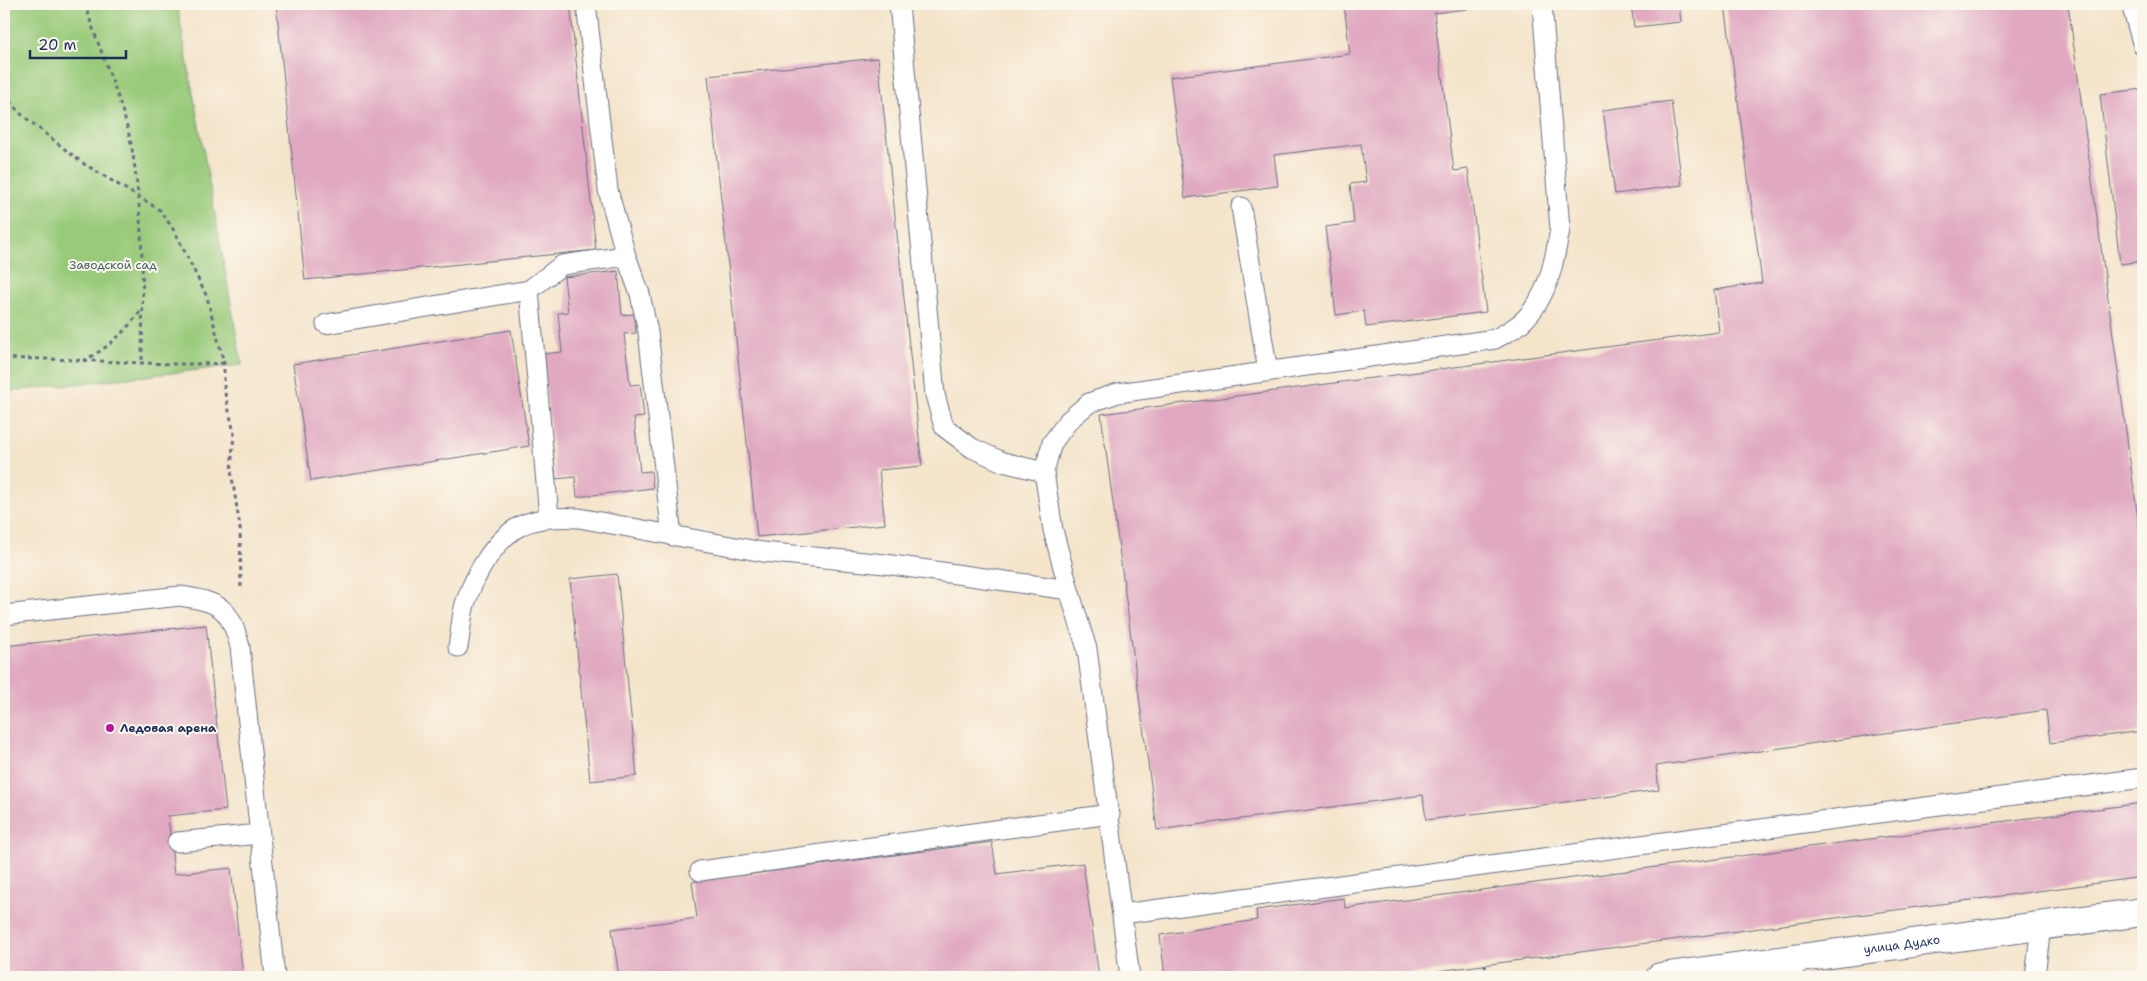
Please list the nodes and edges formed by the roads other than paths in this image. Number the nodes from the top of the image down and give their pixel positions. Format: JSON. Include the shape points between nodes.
{"nodes":[{"id":1,"x":586,"y":4,"type":"edge"},
{"id":2,"x":899,"y":4,"type":"edge"},
{"id":3,"x":1542,"y":4,"type":"edge"},
{"id":4,"x":2131,"y":4,"type":"edge"},
{"id":5,"x":2143,"y":46,"type":"edge"},
{"id":6,"x":1241,"y":207,"type":"dead end"},
{"id":7,"x":626,"y":256,"type":"junction"},
{"id":8,"x":528,"y":290,"type":"junction"},
{"id":9,"x":326,"y":324,"type":"dead end"},
{"id":10,"x":1268,"y":372,"type":"junction"},
{"id":11,"x":1044,"y":472,"type":"junction"},
{"id":12,"x":549,"y":517,"type":"junction"},
{"id":13,"x":672,"y":536,"type":"junction"},
{"id":14,"x":1069,"y":590,"type":"junction"},
{"id":15,"x":4,"y":614,"type":"edge"},
{"id":16,"x":458,"y":647,"type":"dead end"},
{"id":17,"x":2143,"y":778,"type":"edge"},
{"id":18,"x":1110,"y":814,"type":"junction"},
{"id":19,"x":260,"y":834,"type":"junction"},
{"id":20,"x":177,"y":842,"type":"dead end"},
{"id":21,"x":700,"y":871,"type":"dead end"},
{"id":22,"x":2143,"y":912,"type":"edge"},
{"id":23,"x":1122,"y":914,"type":"junction"},
{"id":24,"x":2041,"y":926,"type":"junction"},
{"id":25,"x":1793,"y":968,"type":"edge"},
{"id":26,"x":275,"y":977,"type":"edge"},
{"id":27,"x":1130,"y":977,"type":"edge"},
{"id":28,"x":1660,"y":977,"type":"edge"},
{"id":29,"x":2035,"y":977,"type":"edge"}],
"edges":[{"from":1,"to":7,"type":"lane","via":[[608,190]]},
{"from":2,"to":11,"type":"lane","via":[[935,395],[944,427],[972,448],[1003,462]]},
{"from":3,"to":10,"type":"lane","via":[[1560,229],[1554,264],[1541,298],[1521,322],[1495,339]]},
{"from":4,"to":5,"type":"lane"},
{"from":6,"to":10,"type":"lane"},
{"from":7,"to":8,"type":"lane","via":[[562,266]]},
{"from":7,"to":13,"type":"lane","via":[[640,294],[648,332]]},
{"from":8,"to":9,"type":"lane"},
{"from":8,"to":12,"type":"lane"},
{"from":10,"to":11,"type":"lane","via":[[1118,393],[1089,403],[1069,420],[1052,443]]},
{"from":11,"to":14,"type":"lane","via":[[1053,530]]},
{"from":12,"to":13,"type":"lane","via":[[579,518]]},
{"from":12,"to":16,"type":"lane","via":[[521,525],[501,542],[476,576],[465,603]]},
{"from":13,"to":14,"type":"lane","via":[[763,552],[885,564]]},
{"from":14,"to":18,"type":"lane","via":[[1087,649]]},
{"from":15,"to":19,"type":"lane","via":[[180,596],[203,599],[221,607],[234,624],[240,647]]},
{"from":17,"to":23,"type":"lane"},
{"from":18,"to":21,"type":"lane"},
{"from":18,"to":23,"type":"lane"},
{"from":19,"to":20,"type":"lane"},
{"from":19,"to":26,"type":"lane"},
{"from":22,"to":24,"type":"street","name":"улица Дудко"},
{"from":23,"to":27,"type":"lane"},
{"from":24,"to":25,"type":"street","name":"улица Дудко"},
{"from":24,"to":29,"type":"lane"},
{"from":25,"to":28,"type":"street","name":"улица Дудко"}]}
